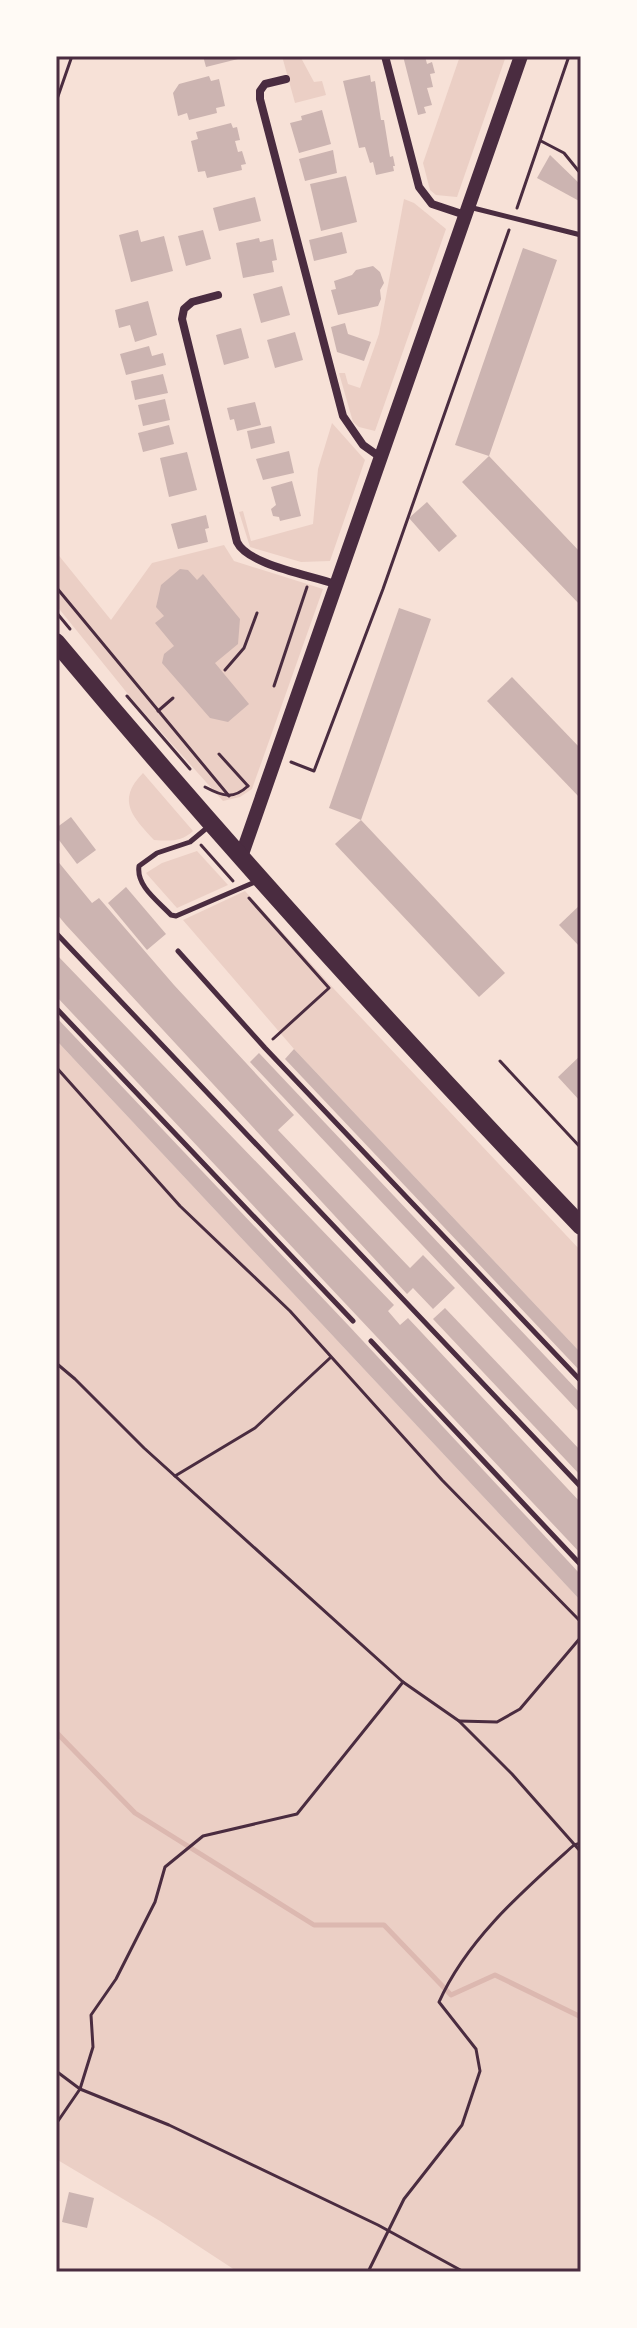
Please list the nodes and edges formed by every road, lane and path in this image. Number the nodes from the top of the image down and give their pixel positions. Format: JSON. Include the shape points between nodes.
{"nodes":[{"id":1,"x":72,"y":56,"type":"edge"},
{"id":2,"x":385,"y":56,"type":"edge"},
{"id":3,"x":521,"y":56,"type":"edge"},
{"id":4,"x":569,"y":56,"type":"edge"},
{"id":5,"x":286,"y":79,"type":"dead end"},
{"id":6,"x":56,"y":102,"type":"edge"},
{"id":7,"x":540,"y":141,"type":"junction"},
{"id":8,"x":581,"y":174,"type":"edge"},
{"id":9,"x":466,"y":211,"type":"junction"},
{"id":10,"x":513,"y":218,"type":"junction"},
{"id":11,"x":581,"y":235,"type":"edge"},
{"id":12,"x":218,"y":295,"type":"dead end"},
{"id":13,"x":380,"y":457,"type":"junction"},
{"id":14,"x":311,"y":576,"type":"junction"},
{"id":15,"x":335,"y":584,"type":"junction"},
{"id":16,"x":56,"y":587,"type":"edge"},
{"id":17,"x":56,"y":612,"type":"edge"},
{"id":18,"x":257,"y":613,"type":"dead end"},
{"id":19,"x":74,"y":633,"type":"dead end"},
{"id":20,"x":56,"y":642,"type":"edge"},
{"id":21,"x":225,"y":670,"type":"dead end"},
{"id":22,"x":274,"y":686,"type":"dead end"},
{"id":23,"x":128,"y":697,"type":"dead end"},
{"id":24,"x":173,"y":698,"type":"dead end"},
{"id":25,"x":158,"y":711,"type":"junction"},
{"id":26,"x":219,"y":754,"type":"dead end"},
{"id":27,"x":287,"y":760,"type":"dead end"},
{"id":28,"x":253,"y":774,"type":"dead end"},
{"id":29,"x":248,"y":786,"type":"junction"},
{"id":30,"x":229,"y":796,"type":"junction"},
{"id":31,"x":212,"y":824,"type":"junction"},
{"id":32,"x":195,"y":838,"type":"junction"},
{"id":33,"x":241,"y":857,"type":"junction"},
{"id":34,"x":261,"y":879,"type":"junction"},
{"id":35,"x":240,"y":888,"type":"junction"},
{"id":36,"x":56,"y":933,"type":"edge"},
{"id":37,"x":178,"y":951,"type":"dead end"},
{"id":38,"x":56,"y":1008,"type":"edge"},
{"id":39,"x":265,"y":1048,"type":"junction"},
{"id":40,"x":500,"y":1061,"type":"dead end"},
{"id":41,"x":56,"y":1067,"type":"edge"},
{"id":42,"x":581,"y":1148,"type":"edge"},
{"id":43,"x":581,"y":1226,"type":"edge"},
{"id":44,"x":353,"y":1321,"type":"dead end"},
{"id":45,"x":371,"y":1341,"type":"dead end"},
{"id":46,"x":331,"y":1357,"type":"junction"},
{"id":47,"x":56,"y":1363,"type":"edge"},
{"id":48,"x":581,"y":1381,"type":"edge"},
{"id":49,"x":175,"y":1476,"type":"junction"},
{"id":50,"x":581,"y":1487,"type":"edge"},
{"id":51,"x":581,"y":1565,"type":"edge"},
{"id":52,"x":581,"y":1622,"type":"edge"},
{"id":53,"x":581,"y":1637,"type":"edge"},
{"id":54,"x":403,"y":1682,"type":"junction"},
{"id":55,"x":459,"y":1721,"type":"junction"},
{"id":56,"x":581,"y":1843,"type":"edge"},
{"id":57,"x":574,"y":1845,"type":"junction"},
{"id":58,"x":581,"y":1852,"type":"edge"},
{"id":59,"x":56,"y":2071,"type":"edge"},
{"id":60,"x":80,"y":2089,"type":"junction"},
{"id":61,"x":56,"y":2124,"type":"edge"},
{"id":62,"x":388,"y":2230,"type":"junction"},
{"id":63,"x":368,"y":2272,"type":"edge"},
{"id":64,"x":464,"y":2272,"type":"edge"}],
"edges":[{"from":1,"to":6,"type":"path"},
{"from":2,"to":9,"type":"street","via":[[419,187],[432,204]]},
{"from":3,"to":9,"type":"street"},
{"from":4,"to":7,"type":"path"},
{"from":5,"to":13,"type":"street","via":[[265,84],[260,99],[343,416],[363,445]]},
{"from":7,"to":8,"type":"path","via":[[564,153]]},
{"from":7,"to":10,"type":"path"},
{"from":9,"to":10,"type":"lane"},
{"from":9,"to":13,"type":"street"},
{"from":10,"to":11,"type":"lane"},
{"from":10,"to":27,"type":"path","via":[[314,771]]},
{"from":12,"to":14,"type":"street","via":[[192,302],[182,319],[237,542],[247,555]]},
{"from":13,"to":15,"type":"street"},
{"from":14,"to":15,"type":"street"},
{"from":14,"to":22,"type":"path"},
{"from":15,"to":33,"type":"street"},
{"from":16,"to":25,"type":"path"},
{"from":17,"to":19,"type":"path"},
{"from":18,"to":21,"type":"path","via":[[244,648]]},
{"from":20,"to":31,"type":"main road"},
{"from":23,"to":30,"type":"path","via":[[206,788]]},
{"from":24,"to":25,"type":"path"},
{"from":25,"to":30,"type":"path"},
{"from":26,"to":29,"type":"path"},
{"from":28,"to":29,"type":"path"},
{"from":29,"to":30,"type":"path"},
{"from":31,"to":32,"type":"lane"},
{"from":31,"to":33,"type":"main road"},
{"from":32,"to":35,"type":"path"},
{"from":32,"to":35,"type":"lane","via":[[139,866],[144,887],[176,916]]},
{"from":33,"to":34,"type":"main road"},
{"from":34,"to":35,"type":"lane"},
{"from":34,"to":43,"type":"main road"},
{"from":35,"to":39,"type":"path","via":[[329,988]]},
{"from":36,"to":50,"type":"lane"},
{"from":37,"to":39,"type":"lane"},
{"from":38,"to":44,"type":"lane"},
{"from":39,"to":48,"type":"lane"},
{"from":40,"to":42,"type":"path"},
{"from":41,"to":46,"type":"path","via":[[180,1206]]},
{"from":45,"to":51,"type":"lane"},
{"from":46,"to":49,"type":"path","via":[[255,1428]]},
{"from":46,"to":52,"type":"path"},
{"from":47,"to":49,"type":"path"},
{"from":49,"to":54,"type":"path"},
{"from":53,"to":55,"type":"path","via":[[520,1709],[497,1722]]},
{"from":54,"to":55,"type":"path"},
{"from":54,"to":60,"type":"path","via":[[297,1814],[203,1836],[165,1867],[155,1902],[116,1979],[91,2015],[93,2047]]},
{"from":55,"to":57,"type":"path"},
{"from":56,"to":57,"type":"path"},
{"from":57,"to":58,"type":"path"},
{"from":57,"to":62,"type":"path","via":[[500,1915],[449,1979],[439,2002],[476,2049],[480,2071],[462,2125],[404,2199]]},
{"from":59,"to":60,"type":"path"},
{"from":60,"to":61,"type":"path"},
{"from":60,"to":62,"type":"path","via":[[169,2125]]},
{"from":62,"to":63,"type":"path"},
{"from":62,"to":64,"type":"path"}]}
